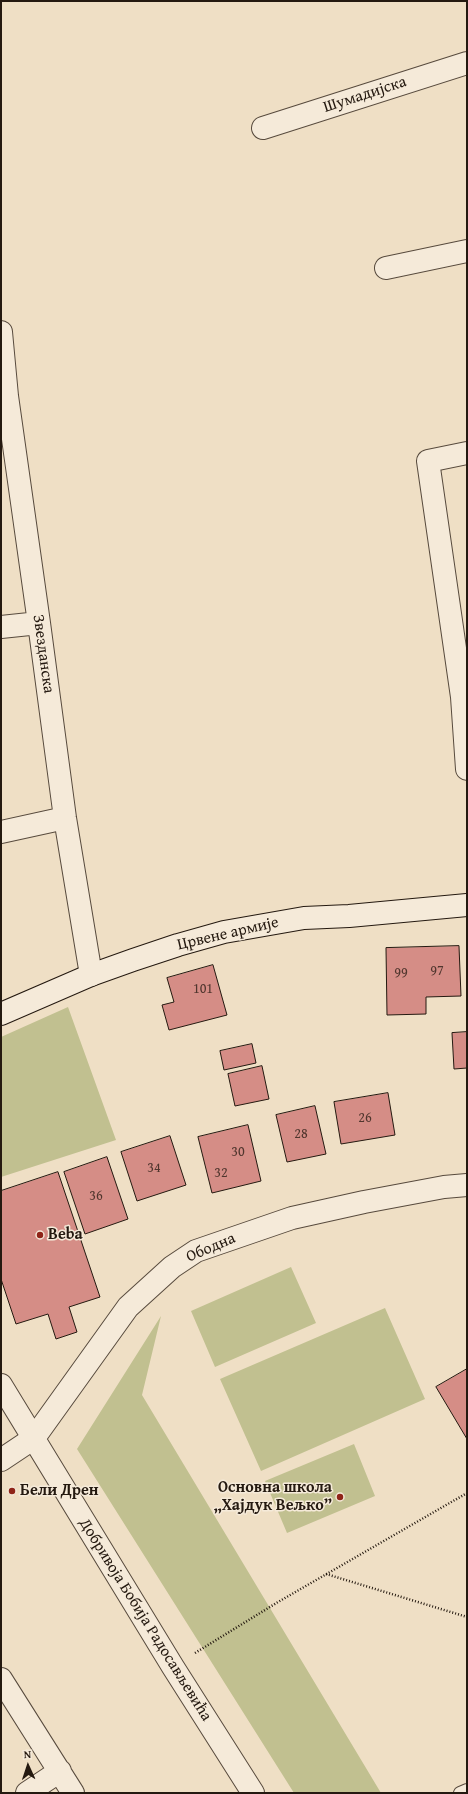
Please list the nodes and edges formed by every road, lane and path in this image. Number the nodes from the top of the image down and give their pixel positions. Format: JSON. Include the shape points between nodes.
{"nodes":[{"id":1,"x":467,"y":62,"type":"edge"},
{"id":2,"x":263,"y":128,"type":"dead end"},
{"id":3,"x":467,"y":251,"type":"edge"},
{"id":4,"x":386,"y":268,"type":"dead end"},
{"id":5,"x":1,"y":332,"type":"edge"},
{"id":6,"x":4,"y":396,"type":"edge"},
{"id":7,"x":467,"y":453,"type":"edge"},
{"id":8,"x":40,"y":623,"type":"junction"},
{"id":9,"x":1,"y":627,"type":"edge"},
{"id":10,"x":465,"y":697,"type":"edge"},
{"id":11,"x":467,"y":769,"type":"edge"},
{"id":12,"x":65,"y":818,"type":"junction"},
{"id":13,"x":1,"y":832,"type":"edge"},
{"id":14,"x":467,"y":905,"type":"edge"},
{"id":15,"x":91,"y":976,"type":"junction"},
{"id":16,"x":1,"y":1014,"type":"edge"},
{"id":17,"x":467,"y":1185,"type":"edge"},
{"id":18,"x":1,"y":1385,"type":"edge"},
{"id":19,"x":34,"y":1438,"type":"junction"},
{"id":20,"x":1,"y":1460,"type":"edge"},
{"id":21,"x":467,"y":1493,"type":"edge"},
{"id":22,"x":326,"y":1574,"type":"junction"},
{"id":23,"x":467,"y":1617,"type":"edge"},
{"id":24,"x":173,"y":1667,"type":"junction"},
{"id":25,"x":1,"y":1679,"type":"edge"},
{"id":26,"x":60,"y":1771,"type":"junction"},
{"id":27,"x":467,"y":1790,"type":"edge"},
{"id":28,"x":27,"y":1793,"type":"edge"},
{"id":29,"x":73,"y":1793,"type":"edge"},
{"id":30,"x":253,"y":1793,"type":"edge"},
{"id":31,"x":460,"y":1793,"type":"edge"}],
"edges":[{"from":1,"to":2,"type":"street","name":"Шумадијска"},
{"from":3,"to":4,"type":"street"},
{"from":5,"to":6,"type":"street","name":"Звезданска"},
{"from":6,"to":8,"type":"street","name":"Звезданска"},
{"from":7,"to":10,"type":"street","via":[[428,461]]},
{"from":8,"to":9,"type":"street"},
{"from":8,"to":12,"type":"street","name":"Звезданска"},
{"from":10,"to":11,"type":"street"},
{"from":12,"to":13,"type":"street"},
{"from":12,"to":15,"type":"street","name":"Звезданска"},
{"from":14,"to":15,"type":"street","name":"Црвене армије","via":[[271,923],[224,932],[178,945]]},
{"from":15,"to":16,"type":"street","name":"Црвене армије"},
{"from":17,"to":19,"type":"street","name":"Ободна","via":[[364,1202],[292,1218],[196,1252],[172,1267],[128,1307]]},
{"from":18,"to":19,"type":"street","name":"Добривоја Бобија Радосављевића"},
{"from":19,"to":20,"type":"street"},
{"from":19,"to":24,"type":"street","name":"Добривоја Бобија Радосављевића"},
{"from":21,"to":22,"type":"path"},
{"from":22,"to":23,"type":"path"},
{"from":22,"to":24,"type":"path"},
{"from":24,"to":30,"type":"street","name":"Добривоја Бобија Радосављевића"},
{"from":25,"to":26,"type":"street"},
{"from":26,"to":28,"type":"street"},
{"from":26,"to":29,"type":"street"},
{"from":27,"to":31,"type":"lane"}]}
